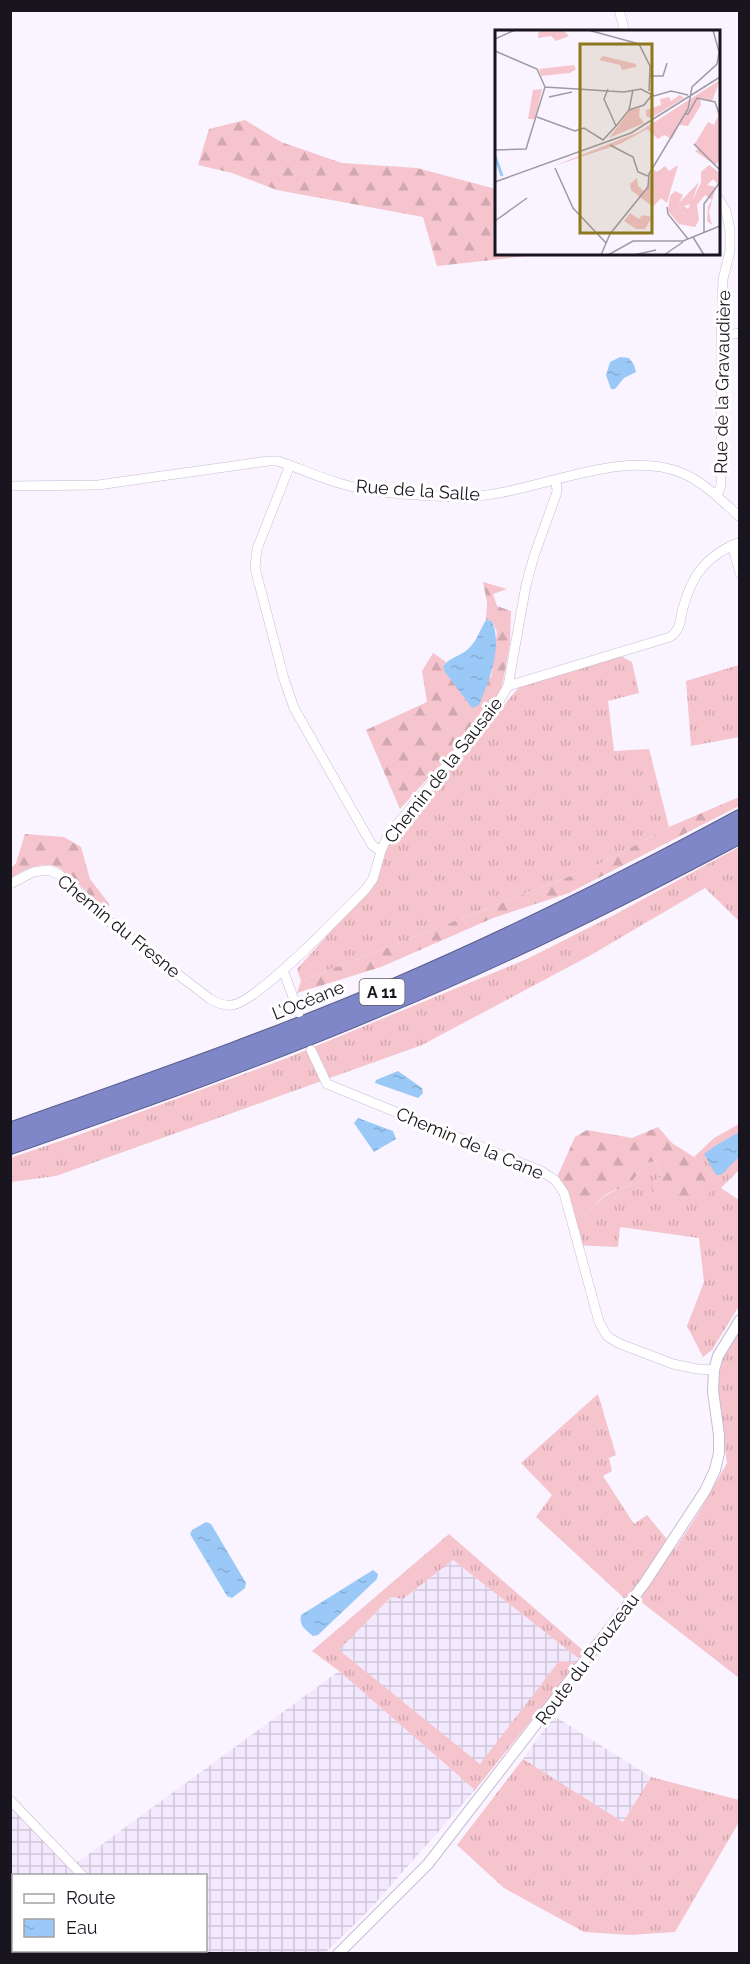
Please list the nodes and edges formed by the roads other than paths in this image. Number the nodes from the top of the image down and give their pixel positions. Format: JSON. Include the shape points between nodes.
{"nodes":[{"id":1,"x":619,"y":10,"type":"edge"},
{"id":2,"x":624,"y":30,"type":"edge"},
{"id":3,"x":720,"y":202,"type":"edge"},
{"id":4,"x":740,"y":333,"type":"edge"},
{"id":5,"x":721,"y":336,"type":"junction"},
{"id":6,"x":290,"y":465,"type":"junction"},
{"id":7,"x":556,"y":480,"type":"junction"},
{"id":8,"x":10,"y":486,"type":"edge"},
{"id":9,"x":717,"y":496,"type":"junction"},
{"id":10,"x":740,"y":516,"type":"edge"},
{"id":11,"x":736,"y":543,"type":"edge"},
{"id":12,"x":740,"y":573,"type":"edge"},
{"id":13,"x":508,"y":686,"type":"junction"},
{"id":14,"x":740,"y":818,"type":"edge"},
{"id":15,"x":740,"y":835,"type":"edge"},
{"id":16,"x":381,"y":851,"type":"junction"},
{"id":17,"x":10,"y":884,"type":"edge"},
{"id":18,"x":283,"y":970,"type":"junction"},
{"id":19,"x":299,"y":1013,"type":"dead end"},
{"id":20,"x":311,"y":1050,"type":"dead end"},
{"id":21,"x":10,"y":1131,"type":"edge"},
{"id":22,"x":10,"y":1146,"type":"edge"},
{"id":23,"x":740,"y":1320,"type":"edge"},
{"id":24,"x":714,"y":1370,"type":"junction"},
{"id":25,"x":10,"y":1800,"type":"edge"},
{"id":26,"x":81,"y":1874,"type":"edge"},
{"id":27,"x":338,"y":1953,"type":"edge"}],
"edges":[{"from":1,"to":2,"type":"street"},
{"from":3,"to":5,"type":"street","name":"Rue de la Gravaudière","via":[[730,230]]},
{"from":4,"to":5,"type":"street"},
{"from":5,"to":9,"type":"street","name":"Rue de la Gravaudière","via":[[721,485]]},
{"from":6,"to":7,"type":"street","name":"Rue de la Salle","via":[[371,490],[459,497],[485,496]]},
{"from":6,"to":8,"type":"street","name":"Rue de la Salle","via":[[268,461],[98,485]]},
{"from":6,"to":16,"type":"street","via":[[256,549],[255,568],[294,708],[372,845]]},
{"from":7,"to":9,"type":"street","name":"Rue de la Salle","via":[[615,467],[649,465],[683,473]]},
{"from":7,"to":13,"type":"street","name":"Chemin de la Sausaie","via":[[557,492],[526,585]]},
{"from":9,"to":10,"type":"street","name":"Rue de la Salle"},
{"from":11,"to":12,"type":"street"},
{"from":11,"to":13,"type":"street","via":[[714,556],[694,576],[676,634]]},
{"from":13,"to":16,"type":"street","name":"Chemin de la Sausaie","via":[[495,708],[388,835]]},
{"from":14,"to":21,"type":"highway","name":"L’Océane","number":"A 11","via":[[559,912],[400,984],[251,1044]]},
{"from":15,"to":22,"type":"highway","name":"L’Océane","number":"A 11","via":[[590,913],[386,1006]]},
{"from":16,"to":18,"type":"street","name":"Chemin de la Sausaie","via":[[373,879],[365,890]]},
{"from":17,"to":18,"type":"street","name":"Chemin du Fresne","via":[[33,872],[48,870],[60,874],[110,922],[222,1005],[245,1001]]},
{"from":18,"to":19,"type":"street"},
{"from":20,"to":24,"type":"street","name":"Chemin de la Cane","via":[[327,1084],[555,1180],[564,1193],[599,1322],[607,1336],[673,1364]]},
{"from":23,"to":24,"type":"street","name":"Route du Prouzeau"},
{"from":24,"to":27,"type":"street","name":"Route du Prouzeau","via":[[719,1454],[705,1491],[644,1584],[428,1864]]},
{"from":25,"to":26,"type":"street"}]}
